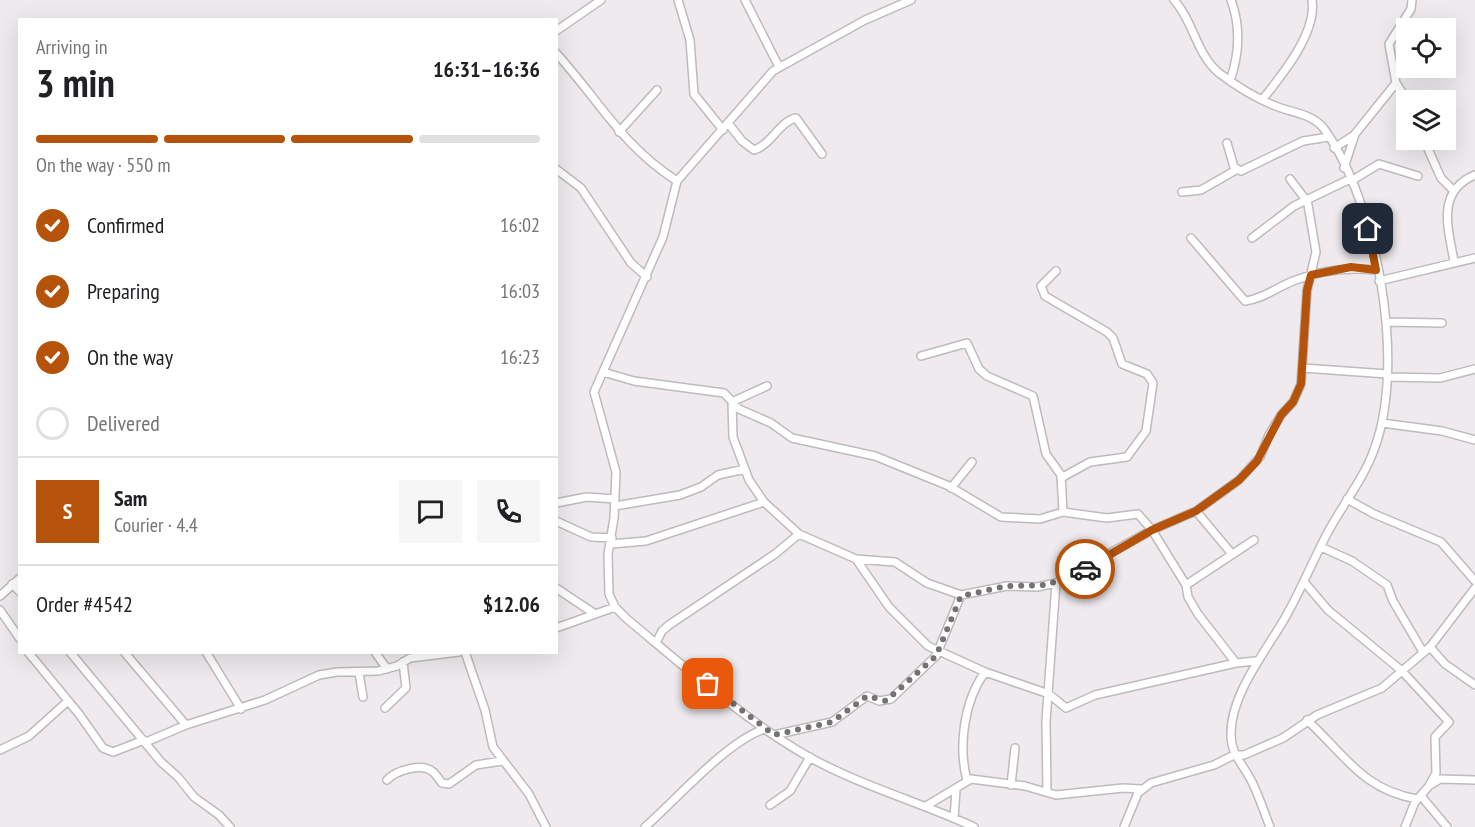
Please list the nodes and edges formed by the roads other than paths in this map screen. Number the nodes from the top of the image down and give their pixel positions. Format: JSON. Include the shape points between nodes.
{"nodes":[{"id":1,"x":601,"y":0,"type":"edge"},
{"id":2,"x":678,"y":0,"type":"edge"},
{"id":3,"x":745,"y":0,"type":"edge"},
{"id":4,"x":910,"y":0,"type":"edge"},
{"id":5,"x":1174,"y":0,"type":"edge"},
{"id":6,"x":1231,"y":0,"type":"edge"},
{"id":7,"x":1312,"y":0,"type":"edge"},
{"id":8,"x":1412,"y":0,"type":"edge"},
{"id":9,"x":558,"y":30,"type":"edge"},
{"id":10,"x":558,"y":55,"type":"edge"},
{"id":11,"x":779,"y":67,"type":"junction"},
{"id":12,"x":1230,"y":81,"type":"junction"},
{"id":13,"x":1396,"y":84,"type":"junction"},
{"id":14,"x":657,"y":90,"type":"dead end"},
{"id":15,"x":1400,"y":90,"type":"edge"},
{"id":16,"x":1262,"y":100,"type":"junction"},
{"id":17,"x":728,"y":123,"type":"junction"},
{"id":18,"x":723,"y":130,"type":"junction"},
{"id":19,"x":619,"y":132,"type":"junction"},
{"id":20,"x":1355,"y":134,"type":"junction"},
{"id":21,"x":1329,"y":137,"type":"junction"},
{"id":22,"x":1227,"y":143,"type":"dead end"},
{"id":23,"x":1334,"y":148,"type":"junction"},
{"id":24,"x":1428,"y":150,"type":"edge"},
{"id":25,"x":822,"y":154,"type":"dead end"},
{"id":26,"x":1344,"y":168,"type":"junction"},
{"id":27,"x":1236,"y":170,"type":"junction"},
{"id":28,"x":558,"y":171,"type":"edge"},
{"id":29,"x":1475,"y":175,"type":"edge"},
{"id":30,"x":1418,"y":176,"type":"dead end"},
{"id":31,"x":1290,"y":179,"type":"dead end"},
{"id":32,"x":1350,"y":180,"type":"junction"},
{"id":33,"x":677,"y":181,"type":"junction"},
{"id":34,"x":1454,"y":191,"type":"junction"},
{"id":35,"x":1182,"y":192,"type":"dead end"},
{"id":36,"x":1306,"y":200,"type":"junction"},
{"id":37,"x":1191,"y":238,"type":"dead end"},
{"id":38,"x":1252,"y":238,"type":"dead end"},
{"id":39,"x":1475,"y":258,"type":"edge"},
{"id":40,"x":1454,"y":261,"type":"junction"},
{"id":41,"x":1376,"y":270,"type":"junction"},
{"id":42,"x":1056,"y":272,"type":"dead end"},
{"id":43,"x":1311,"y":275,"type":"junction"},
{"id":44,"x":647,"y":277,"type":"junction"},
{"id":45,"x":1379,"y":281,"type":"junction"},
{"id":46,"x":1386,"y":322,"type":"junction"},
{"id":47,"x":1442,"y":323,"type":"dead end"},
{"id":48,"x":921,"y":356,"type":"dead end"},
{"id":49,"x":1303,"y":368,"type":"junction"},
{"id":50,"x":1475,"y":369,"type":"edge"},
{"id":51,"x":603,"y":372,"type":"junction"},
{"id":52,"x":1387,"y":375,"type":"junction"},
{"id":53,"x":767,"y":386,"type":"dead end"},
{"id":54,"x":732,"y":402,"type":"junction"},
{"id":55,"x":1382,"y":423,"type":"junction"},
{"id":56,"x":1475,"y":440,"type":"edge"},
{"id":57,"x":972,"y":462,"type":"dead end"},
{"id":58,"x":745,"y":469,"type":"junction"},
{"id":59,"x":1061,"y":478,"type":"junction"},
{"id":60,"x":951,"y":488,"type":"junction"},
{"id":61,"x":1347,"y":499,"type":"junction"},
{"id":62,"x":764,"y":502,"type":"junction"},
{"id":63,"x":558,"y":503,"type":"edge"},
{"id":64,"x":615,"y":503,"type":"junction"},
{"id":65,"x":1196,"y":511,"type":"junction"},
{"id":66,"x":1063,"y":512,"type":"junction"},
{"id":67,"x":558,"y":522,"type":"edge"},
{"id":68,"x":1152,"y":530,"type":"junction"},
{"id":69,"x":799,"y":534,"type":"junction"},
{"id":70,"x":1254,"y":540,"type":"dead end"},
{"id":71,"x":611,"y":541,"type":"junction"},
{"id":72,"x":1321,"y":547,"type":"junction"},
{"id":73,"x":1232,"y":554,"type":"junction"},
{"id":74,"x":856,"y":559,"type":"junction"},
{"id":75,"x":18,"y":580,"type":"edge"},
{"id":76,"x":1475,"y":581,"type":"edge"},
{"id":77,"x":1056,"y":583,"type":"junction"},
{"id":78,"x":1305,"y":583,"type":"junction"},
{"id":79,"x":12,"y":584,"type":"junction"},
{"id":80,"x":1186,"y":585,"type":"junction"},
{"id":81,"x":1475,"y":588,"type":"edge"},
{"id":82,"x":558,"y":589,"type":"edge"},
{"id":83,"x":18,"y":590,"type":"edge"},
{"id":84,"x":0,"y":596,"type":"edge"},
{"id":85,"x":961,"y":596,"type":"junction"},
{"id":86,"x":615,"y":608,"type":"junction"},
{"id":87,"x":0,"y":610,"type":"edge"},
{"id":88,"x":595,"y":614,"type":"junction"},
{"id":89,"x":558,"y":627,"type":"edge"},
{"id":90,"x":18,"y":636,"type":"edge"},
{"id":91,"x":656,"y":643,"type":"junction"},
{"id":92,"x":1430,"y":647,"type":"junction"},
{"id":93,"x":938,"y":651,"type":"junction"},
{"id":94,"x":1423,"y":652,"type":"junction"},
{"id":95,"x":30,"y":654,"type":"edge"},
{"id":96,"x":72,"y":654,"type":"edge"},
{"id":97,"x":126,"y":654,"type":"edge"},
{"id":98,"x":207,"y":654,"type":"edge"},
{"id":99,"x":376,"y":654,"type":"edge"},
{"id":100,"x":428,"y":654,"type":"edge"},
{"id":101,"x":466,"y":654,"type":"edge"},
{"id":102,"x":403,"y":662,"type":"junction"},
{"id":103,"x":1255,"y":662,"type":"junction"},
{"id":104,"x":1236,"y":663,"type":"junction"},
{"id":105,"x":387,"y":669,"type":"junction"},
{"id":106,"x":1402,"y":671,"type":"junction"},
{"id":107,"x":359,"y":672,"type":"junction"},
{"id":108,"x":985,"y":672,"type":"junction"},
{"id":109,"x":1475,"y":685,"type":"edge"},
{"id":110,"x":1049,"y":694,"type":"junction"},
{"id":111,"x":363,"y":697,"type":"dead end"},
{"id":112,"x":68,"y":701,"type":"junction"},
{"id":113,"x":385,"y":708,"type":"dead end"},
{"id":114,"x":1066,"y":708,"type":"junction"},
{"id":115,"x":241,"y":709,"type":"junction"},
{"id":116,"x":1047,"y":714,"type":"junction"},
{"id":117,"x":1307,"y":720,"type":"junction"},
{"id":118,"x":186,"y":725,"type":"junction"},
{"id":119,"x":764,"y":729,"type":"junction"},
{"id":120,"x":774,"y":735,"type":"junction"},
{"id":121,"x":145,"y":741,"type":"junction"},
{"id":122,"x":1016,"y":748,"type":"dead end"},
{"id":123,"x":0,"y":750,"type":"edge"},
{"id":124,"x":1234,"y":755,"type":"junction"},
{"id":125,"x":810,"y":757,"type":"junction"},
{"id":126,"x":502,"y":761,"type":"junction"},
{"id":127,"x":387,"y":780,"type":"dead end"},
{"id":128,"x":967,"y":780,"type":"junction"},
{"id":129,"x":1475,"y":780,"type":"edge"},
{"id":130,"x":1011,"y":785,"type":"junction"},
{"id":131,"x":1429,"y":786,"type":"junction"},
{"id":132,"x":1142,"y":789,"type":"junction"},
{"id":133,"x":956,"y":790,"type":"junction"},
{"id":134,"x":1047,"y":792,"type":"junction"},
{"id":135,"x":1419,"y":797,"type":"junction"},
{"id":136,"x":770,"y":805,"type":"dead end"},
{"id":137,"x":926,"y":806,"type":"junction"},
{"id":138,"x":955,"y":818,"type":"junction"},
{"id":139,"x":230,"y":827,"type":"edge"},
{"id":140,"x":546,"y":827,"type":"edge"},
{"id":141,"x":645,"y":827,"type":"edge"},
{"id":142,"x":951,"y":827,"type":"edge"},
{"id":143,"x":974,"y":827,"type":"edge"},
{"id":144,"x":1124,"y":827,"type":"edge"},
{"id":145,"x":1270,"y":827,"type":"edge"},
{"id":146,"x":1405,"y":827,"type":"edge"},
{"id":147,"x":1447,"y":827,"type":"edge"}],
"edges":[{"from":1,"to":9,"type":"street"},
{"from":2,"to":18,"type":"street","via":[[688,32],[694,94]]},
{"from":3,"to":11,"type":"street"},
{"from":4,"to":11,"type":"street"},
{"from":5,"to":12,"type":"street","via":[[1188,20],[1203,55]]},
{"from":6,"to":12,"type":"street","via":[[1238,42]]},
{"from":7,"to":16,"type":"street","via":[[1311,22],[1295,55]]},
{"from":8,"to":13,"type":"street","via":[[1411,9],[1389,44]]},
{"from":10,"to":19,"type":"street"},
{"from":11,"to":17,"type":"street","via":[[759,84]]},
{"from":12,"to":16,"type":"street"},
{"from":13,"to":15,"type":"street"},
{"from":13,"to":20,"type":"street"},
{"from":14,"to":19,"type":"street"},
{"from":16,"to":21,"type":"street","via":[[1310,118]]},
{"from":17,"to":18,"type":"street"},
{"from":17,"to":25,"type":"street","via":[[754,150],[796,118]]},
{"from":18,"to":33,"type":"street"},
{"from":19,"to":33,"type":"street","via":[[640,154]]},
{"from":20,"to":23,"type":"street"},
{"from":20,"to":26,"type":"street"},
{"from":21,"to":23,"type":"street"},
{"from":21,"to":27,"type":"street","via":[[1303,141],[1256,165]]},
{"from":22,"to":27,"type":"street"},
{"from":23,"to":26,"type":"street"},
{"from":24,"to":34,"type":"street","via":[[1441,178]]},
{"from":26,"to":32,"type":"street"},
{"from":27,"to":35,"type":"street","via":[[1201,190]]},
{"from":28,"to":44,"type":"street","via":[[581,188],[631,263]]},
{"from":29,"to":34,"type":"street"},
{"from":30,"to":32,"type":"street","via":[[1379,164]]},
{"from":31,"to":36,"type":"street"},
{"from":32,"to":36,"type":"street"},
{"from":32,"to":41,"type":"street","via":[[1368,229]]},
{"from":33,"to":44,"type":"street","via":[[663,237]]},
{"from":34,"to":40,"type":"street","via":[[1446,211]]},
{"from":36,"to":38,"type":"street"},
{"from":36,"to":43,"type":"street","via":[[1316,252]]},
{"from":37,"to":43,"type":"street","via":[[1245,301]]},
{"from":39,"to":40,"type":"street"},
{"from":40,"to":45,"type":"street"},
{"from":41,"to":43,"type":"street","via":[[1351,267]]},
{"from":41,"to":45,"type":"street"},
{"from":42,"to":59,"type":"street","via":[[1041,286],[1045,296],[1107,332],[1122,364],[1147,374],[1154,383],[1146,431],[1127,457],[1090,462]]},
{"from":43,"to":49,"type":"street"},
{"from":44,"to":51,"type":"street"},
{"from":45,"to":46,"type":"street"},
{"from":46,"to":47,"type":"street"},
{"from":46,"to":52,"type":"street"},
{"from":48,"to":59,"type":"street","via":[[967,343],[979,369],[987,376],[1029,393],[1035,400],[1048,460]]},
{"from":49,"to":52,"type":"street"},
{"from":49,"to":65,"type":"street","via":[[1299,392],[1281,415],[1257,461],[1239,480]]},
{"from":50,"to":52,"type":"street","via":[[1440,378]]},
{"from":51,"to":54,"type":"street","via":[[634,381],[718,391]]},
{"from":51,"to":64,"type":"street","via":[[594,392],[616,472]]},
{"from":52,"to":55,"type":"street"},
{"from":53,"to":54,"type":"street"},
{"from":54,"to":58,"type":"street","via":[[733,437]]},
{"from":54,"to":60,"type":"street","via":[[799,441],[875,456]]},
{"from":55,"to":56,"type":"street"},
{"from":55,"to":61,"type":"street","via":[[1374,450]]},
{"from":57,"to":60,"type":"street"},
{"from":58,"to":62,"type":"street"},
{"from":58,"to":64,"type":"street","via":[[718,476],[680,495]]},
{"from":59,"to":66,"type":"street"},
{"from":60,"to":66,"type":"street","via":[[1000,517],[1040,519]]},
{"from":61,"to":72,"type":"street"},
{"from":61,"to":76,"type":"street","via":[[1441,542]]},
{"from":62,"to":69,"type":"street"},
{"from":62,"to":71,"type":"street","via":[[646,541]]},
{"from":63,"to":64,"type":"street","via":[[587,497]]},
{"from":64,"to":71,"type":"street"},
{"from":65,"to":68,"type":"street"},
{"from":65,"to":73,"type":"street"},
{"from":66,"to":68,"type":"street","via":[[1107,518],[1138,514]]},
{"from":67,"to":71,"type":"street","via":[[591,537]]},
{"from":68,"to":77,"type":"street"},
{"from":68,"to":80,"type":"street"},
{"from":69,"to":74,"type":"street"},
{"from":69,"to":91,"type":"street","via":[[669,625]]},
{"from":70,"to":73,"type":"street"},
{"from":71,"to":86,"type":"street","via":[[609,594]]},
{"from":72,"to":78,"type":"street"},
{"from":72,"to":94,"type":"street","via":[[1352,561],[1387,585]]},
{"from":73,"to":80,"type":"street"},
{"from":74,"to":85,"type":"street","via":[[895,562],[927,583]]},
{"from":74,"to":93,"type":"street","via":[[889,607]]},
{"from":75,"to":79,"type":"street"},
{"from":77,"to":85,"type":"street","via":[[1007,586]]},
{"from":77,"to":110,"type":"street"},
{"from":78,"to":103,"type":"street"},
{"from":78,"to":106,"type":"street","via":[[1328,610]]},
{"from":79,"to":83,"type":"street"},
{"from":79,"to":84,"type":"street"},
{"from":80,"to":104,"type":"street","via":[[1198,614]]},
{"from":81,"to":92,"type":"street"},
{"from":82,"to":88,"type":"street"},
{"from":85,"to":93,"type":"street"},
{"from":86,"to":88,"type":"street"},
{"from":86,"to":91,"type":"street"},
{"from":87,"to":90,"type":"street"},
{"from":88,"to":89,"type":"street"},
{"from":91,"to":119,"type":"street"},
{"from":92,"to":94,"type":"street"},
{"from":92,"to":109,"type":"street","via":[[1444,664]]},
{"from":93,"to":108,"type":"street"},
{"from":93,"to":120,"type":"street","via":[[891,699],[879,701],[867,696],[832,722]]},
{"from":94,"to":106,"type":"street"},
{"from":95,"to":112,"type":"street"},
{"from":96,"to":121,"type":"street"},
{"from":97,"to":118,"type":"street"},
{"from":98,"to":115,"type":"street"},
{"from":99,"to":105,"type":"street"},
{"from":100,"to":102,"type":"street"},
{"from":101,"to":126,"type":"street","via":[[490,738]]},
{"from":102,"to":105,"type":"street"},
{"from":102,"to":113,"type":"street","via":[[406,688]]},
{"from":103,"to":104,"type":"street"},
{"from":103,"to":124,"type":"street","via":[[1232,719]]},
{"from":104,"to":114,"type":"street","via":[[1095,695]]},
{"from":105,"to":107,"type":"street"},
{"from":106,"to":117,"type":"street","via":[[1382,688]]},
{"from":106,"to":131,"type":"street","via":[[1449,723],[1434,738],[1437,766]]},
{"from":107,"to":111,"type":"street"},
{"from":107,"to":115,"type":"street","via":[[319,675]]},
{"from":108,"to":110,"type":"street"},
{"from":108,"to":128,"type":"street","via":[[968,709],[963,755]]},
{"from":110,"to":114,"type":"street"},
{"from":110,"to":116,"type":"street"},
{"from":112,"to":121,"type":"street","via":[[106,750],[112,752]]},
{"from":112,"to":123,"type":"street","via":[[29,736]]},
{"from":114,"to":116,"type":"street","via":[[1056,708]]},
{"from":115,"to":118,"type":"street"},
{"from":116,"to":134,"type":"street"},
{"from":117,"to":124,"type":"street","via":[[1275,742],[1244,755]]},
{"from":117,"to":135,"type":"street","via":[[1369,781],[1389,793]]},
{"from":118,"to":121,"type":"street"},
{"from":119,"to":120,"type":"street"},
{"from":119,"to":141,"type":"street","via":[[698,777]]},
{"from":120,"to":125,"type":"street"},
{"from":121,"to":139,"type":"street","via":[[194,797]]},
{"from":122,"to":130,"type":"street"},
{"from":124,"to":132,"type":"street"},
{"from":124,"to":145,"type":"street","via":[[1252,780]]},
{"from":125,"to":136,"type":"street","via":[[790,790]]},
{"from":125,"to":137,"type":"street"},
{"from":126,"to":127,"type":"street","via":[[476,765],[449,784],[422,768],[396,773]]},
{"from":126,"to":140,"type":"street","via":[[529,794]]},
{"from":128,"to":130,"type":"street"},
{"from":128,"to":133,"type":"street"},
{"from":129,"to":131,"type":"street","via":[[1440,779]]},
{"from":130,"to":134,"type":"street"},
{"from":131,"to":135,"type":"street"},
{"from":132,"to":134,"type":"street","via":[[1063,795]]},
{"from":132,"to":144,"type":"street"},
{"from":133,"to":137,"type":"street"},
{"from":133,"to":138,"type":"street"},
{"from":135,"to":146,"type":"street"},
{"from":135,"to":147,"type":"street"},
{"from":137,"to":138,"type":"street"},
{"from":138,"to":142,"type":"street"},
{"from":138,"to":143,"type":"street"}]}
